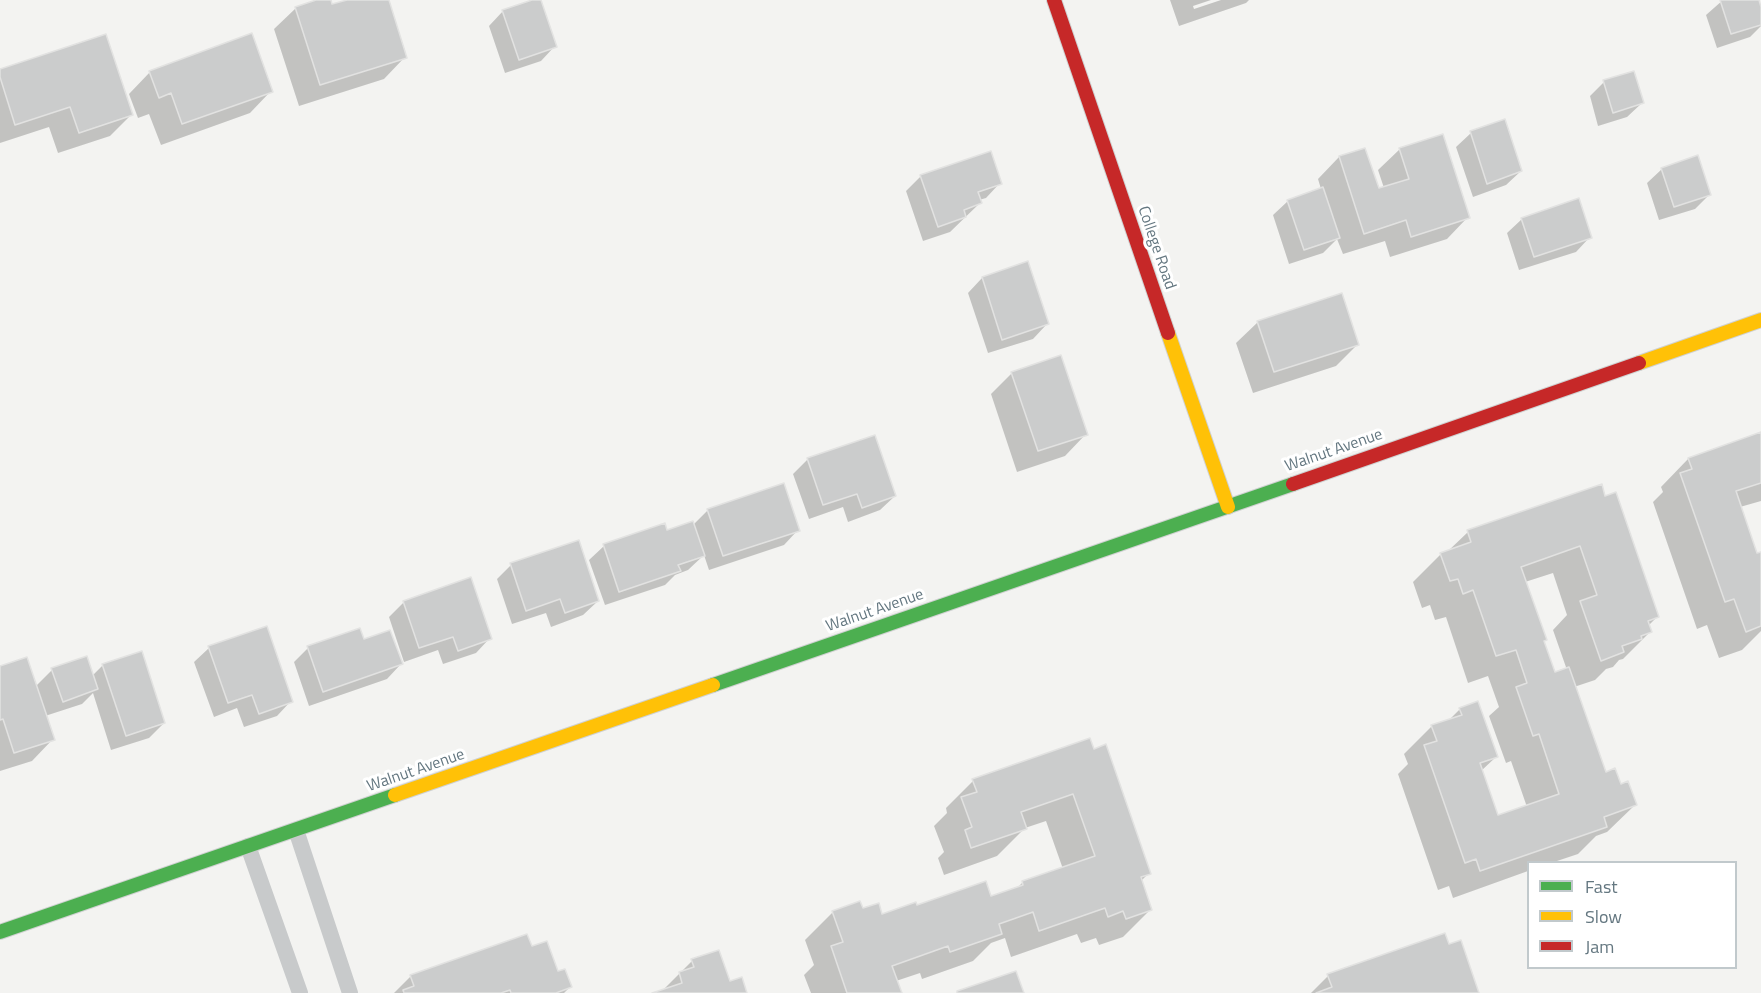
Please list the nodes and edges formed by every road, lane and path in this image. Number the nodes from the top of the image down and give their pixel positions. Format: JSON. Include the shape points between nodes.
{"nodes":[{"id":1,"x":1054,"y":0,"type":"edge"},
{"id":2,"x":1761,"y":320,"type":"edge"},
{"id":3,"x":1228,"y":507,"type":"junction"},
{"id":4,"x":296,"y":830,"type":"junction"},
{"id":5,"x":248,"y":846,"type":"junction"},
{"id":6,"x":0,"y":932,"type":"edge"},
{"id":7,"x":300,"y":993,"type":"edge"},
{"id":8,"x":350,"y":993,"type":"edge"}],
"edges":[{"from":1,"to":3,"type":"street","name":"College Road"},
{"from":2,"to":3,"type":"street","name":"Walnut Avenue"},
{"from":3,"to":4,"type":"street","name":"Walnut Avenue"},
{"from":4,"to":5,"type":"street","name":"Walnut Avenue"},
{"from":4,"to":8,"type":"lane"},
{"from":5,"to":6,"type":"street","name":"Walnut Avenue"},
{"from":5,"to":7,"type":"lane"}]}
